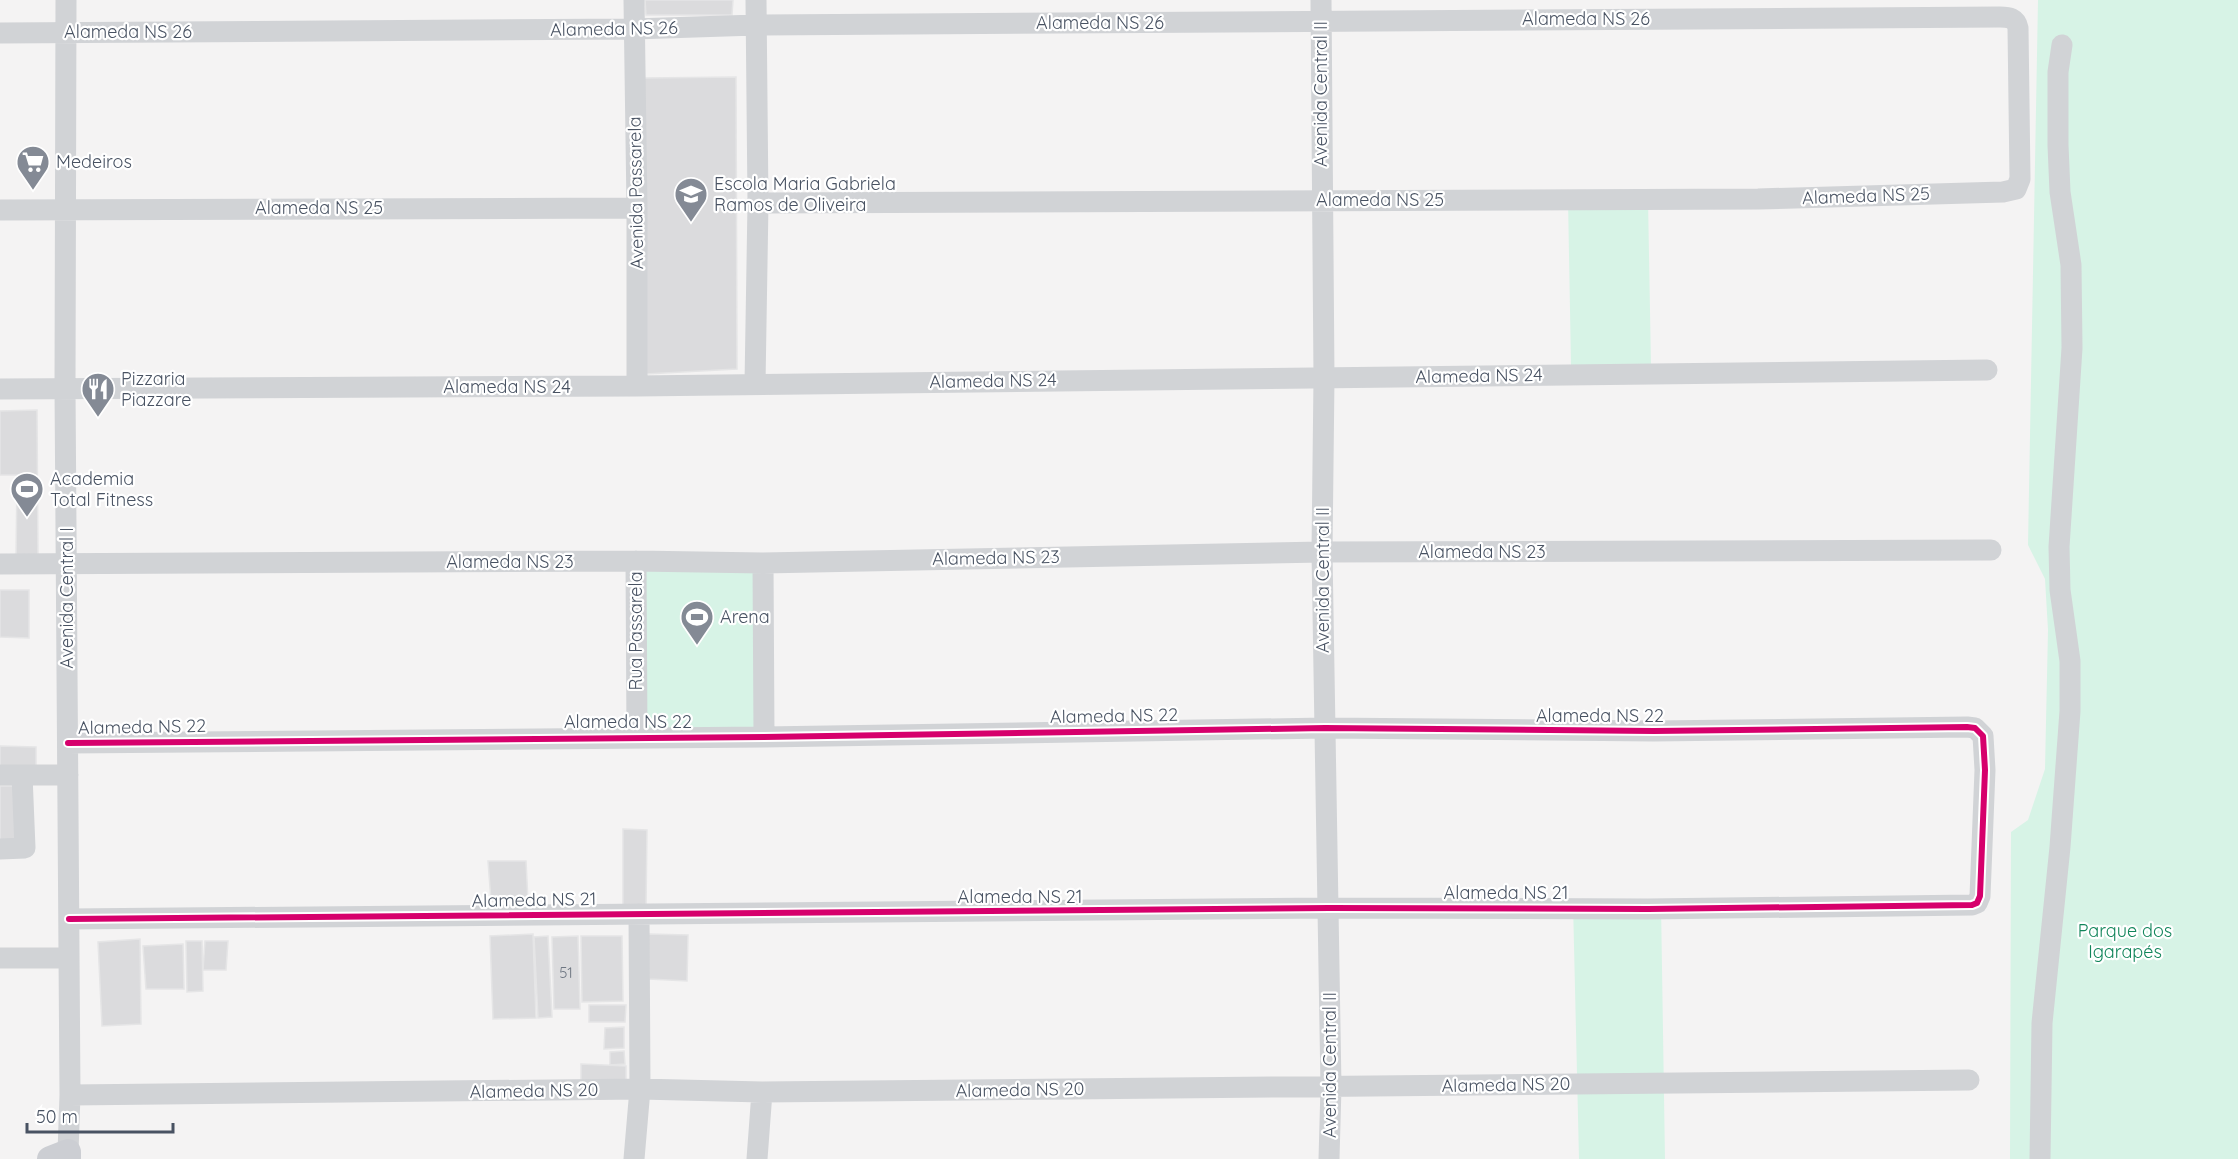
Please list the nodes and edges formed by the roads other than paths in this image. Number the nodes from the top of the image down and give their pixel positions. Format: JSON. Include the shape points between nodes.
{"nodes":[{"id":1,"x":66,"y":0,"type":"edge"},
{"id":2,"x":634,"y":0,"type":"edge"},
{"id":3,"x":756,"y":0,"type":"edge"},
{"id":4,"x":1321,"y":0,"type":"edge"},
{"id":5,"x":1321,"y":22,"type":"junction"},
{"id":6,"x":756,"y":25,"type":"junction"},
{"id":7,"x":634,"y":29,"type":"junction"},
{"id":8,"x":66,"y":32,"type":"junction"},
{"id":9,"x":0,"y":33,"type":"edge"},
{"id":10,"x":2062,"y":45,"type":"dead end"},
{"id":11,"x":2003,"y":192,"type":"joint"},
{"id":12,"x":1322,"y":200,"type":"junction"},
{"id":13,"x":758,"y":203,"type":"junction"},
{"id":14,"x":637,"y":208,"type":"junction"},
{"id":15,"x":64,"y":209,"type":"junction"},
{"id":16,"x":0,"y":210,"type":"edge"},
{"id":17,"x":1987,"y":370,"type":"dead end"},
{"id":18,"x":1324,"y":378,"type":"junction"},
{"id":19,"x":755,"y":384,"type":"junction"},
{"id":20,"x":637,"y":386,"type":"junction"},
{"id":21,"x":65,"y":388,"type":"junction"},
{"id":22,"x":0,"y":389,"type":"edge"},
{"id":23,"x":1991,"y":550,"type":"dead end"},
{"id":24,"x":1322,"y":552,"type":"junction"},
{"id":25,"x":636,"y":561,"type":"junction"},
{"id":26,"x":66,"y":563,"type":"junction"},
{"id":27,"x":763,"y":563,"type":"junction"},
{"id":28,"x":0,"y":564,"type":"edge"},
{"id":29,"x":1325,"y":728,"type":"junction"},
{"id":30,"x":637,"y":737,"type":"junction"},
{"id":31,"x":764,"y":737,"type":"junction"},
{"id":32,"x":68,"y":743,"type":"junction"},
{"id":33,"x":0,"y":775,"type":"edge"},
{"id":34,"x":22,"y":775,"type":"junction"},
{"id":35,"x":68,"y":775,"type":"junction"},
{"id":36,"x":0,"y":849,"type":"edge"},
{"id":37,"x":1972,"y":905,"type":"joint"},
{"id":38,"x":1329,"y":908,"type":"junction"},
{"id":39,"x":639,"y":914,"type":"junction"},
{"id":40,"x":69,"y":919,"type":"junction"},
{"id":41,"x":0,"y":958,"type":"edge"},
{"id":42,"x":69,"y":958,"type":"junction"},
{"id":43,"x":1969,"y":1080,"type":"dead end"},
{"id":44,"x":1331,"y":1087,"type":"junction"},
{"id":45,"x":640,"y":1089,"type":"junction"},
{"id":46,"x":762,"y":1092,"type":"junction"},
{"id":47,"x":70,"y":1095,"type":"junction"},
{"id":48,"x":62,"y":1157,"type":"edge"},
{"id":49,"x":634,"y":1159,"type":"edge"},
{"id":50,"x":758,"y":1159,"type":"edge"},
{"id":51,"x":1329,"y":1159,"type":"edge"},
{"id":52,"x":2040,"y":1159,"type":"edge"}],
"edges":[{"from":1,"to":8,"type":"street","name":"Avenida Central I"},
{"from":2,"to":7,"type":"street","name":"Avenida Passarela"},
{"from":3,"to":6,"type":"street"},
{"from":4,"to":5,"type":"street","name":"Avenida Central II"},
{"from":5,"to":6,"type":"street","name":"Alameda NS 26"},
{"from":5,"to":11,"type":"street","name":"Alameda NS 26","via":[[2011,18],[2018,28],[2020,179],[2016,189]]},
{"from":5,"to":12,"type":"street","name":"Avenida Central II"},
{"from":6,"to":7,"type":"street","name":"Alameda NS 26"},
{"from":6,"to":13,"type":"street"},
{"from":7,"to":8,"type":"street","name":"Alameda NS 26"},
{"from":7,"to":14,"type":"street","name":"Avenida Passarela"},
{"from":8,"to":9,"type":"street","name":"Alameda NS 26"},
{"from":8,"to":15,"type":"street","name":"Avenida Central I"},
{"from":10,"to":52,"type":"street","via":[[2058,145],[2060,192],[2071,265],[2072,348],[2059,547],[2060,590],[2070,661],[2070,711],[2042,1023]]},
{"from":11,"to":12,"type":"street","name":"Alameda NS 25","via":[[1758,199]]},
{"from":12,"to":13,"type":"street","name":"Alameda NS 25"},
{"from":12,"to":18,"type":"street","name":"Avenida Central II"},
{"from":13,"to":19,"type":"street"},
{"from":14,"to":15,"type":"street","name":"Alameda NS 25"},
{"from":14,"to":20,"type":"street","name":"Avenida Passarela"},
{"from":15,"to":16,"type":"street","name":"Alameda NS 25"},
{"from":15,"to":21,"type":"street","name":"Avenida Central I"},
{"from":17,"to":18,"type":"street","name":"Alameda NS 24"},
{"from":18,"to":19,"type":"street","name":"Alameda NS 24"},
{"from":18,"to":24,"type":"street","name":"Avenida Central II"},
{"from":19,"to":20,"type":"street","name":"Alameda NS 24"},
{"from":20,"to":21,"type":"street","name":"Alameda NS 24"},
{"from":21,"to":22,"type":"street","name":"Alameda NS 24"},
{"from":21,"to":26,"type":"street","name":"Avenida Central I"},
{"from":23,"to":24,"type":"street","name":"Alameda NS 23"},
{"from":24,"to":27,"type":"street","name":"Alameda NS 23"},
{"from":24,"to":29,"type":"street","name":"Avenida Central II"},
{"from":25,"to":26,"type":"street","name":"Alameda NS 23"},
{"from":25,"to":27,"type":"street","name":"Alameda NS 23"},
{"from":25,"to":30,"type":"street","name":"Rua Passarela"},
{"from":26,"to":28,"type":"street","name":"Alameda NS 23"},
{"from":26,"to":32,"type":"street","name":"Avenida Central I"},
{"from":27,"to":31,"type":"street"},
{"from":29,"to":31,"type":"street","name":"Alameda NS 22"},
{"from":29,"to":37,"type":"street","name":"Alameda NS 22","via":[[1654,731],[1975,728],[1984,739],[1985,770],[1981,893]]},
{"from":29,"to":38,"type":"street","name":"Avenida Central II"},
{"from":30,"to":31,"type":"street","name":"Alameda NS 22"},
{"from":30,"to":32,"type":"street","name":"Alameda NS 22"},
{"from":32,"to":35,"type":"street","name":"Avenida Central I"},
{"from":33,"to":34,"type":"street"},
{"from":34,"to":35,"type":"street"},
{"from":34,"to":36,"type":"street","via":[[25,848]]},
{"from":35,"to":40,"type":"street","name":"Avenida Central I"},
{"from":37,"to":38,"type":"street","name":"Alameda NS 21"},
{"from":38,"to":39,"type":"street","name":"Alameda NS 21"},
{"from":38,"to":44,"type":"street","name":"Avenida Central II"},
{"from":39,"to":40,"type":"street","name":"Alameda NS 21"},
{"from":39,"to":45,"type":"street"},
{"from":40,"to":42,"type":"street","name":"Avenida Central I"},
{"from":41,"to":42,"type":"street"},
{"from":42,"to":47,"type":"street","name":"Avenida Central I"},
{"from":43,"to":44,"type":"street","name":"Alameda NS 20"},
{"from":44,"to":46,"type":"street","name":"Alameda NS 20"},
{"from":44,"to":51,"type":"street","name":"Avenida Central II"},
{"from":45,"to":46,"type":"street","name":"Alameda NS 20"},
{"from":45,"to":47,"type":"street","name":"Alameda NS 20"},
{"from":45,"to":49,"type":"street"},
{"from":46,"to":50,"type":"street"},
{"from":47,"to":48,"type":"street","name":"Avenida Central I"}]}
